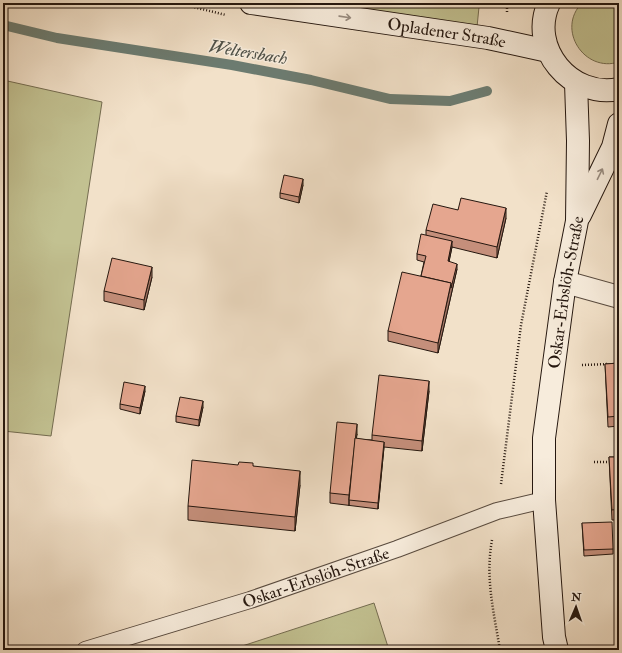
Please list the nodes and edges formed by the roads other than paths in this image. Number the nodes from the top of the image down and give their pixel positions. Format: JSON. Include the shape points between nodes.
{"nodes":[{"id":1,"x":251,"y":3,"type":"edge"},
{"id":2,"x":549,"y":3,"type":"edge"},
{"id":3,"x":548,"y":51,"type":"junction"},
{"id":4,"x":576,"y":83,"type":"junction"},
{"id":5,"x":619,"y":89,"type":"edge"},
{"id":6,"x":619,"y":124,"type":"edge"},
{"id":7,"x":577,"y":221,"type":"junction"},
{"id":8,"x":565,"y":282,"type":"junction"},
{"id":9,"x":619,"y":297,"type":"edge"},
{"id":10,"x":544,"y":500,"type":"junction"},
{"id":11,"x":85,"y":650,"type":"edge"},
{"id":12,"x":557,"y":650,"type":"edge"}],
"edges":[{"from":1,"to":3,"type":"main road","name":"Opladener Straße","one_way":true,"via":[[488,38]]},
{"from":2,"to":3,"type":"main road","via":[[545,11],[543,31]]},
{"from":3,"to":4,"type":"main road","via":[[554,64]]},
{"from":4,"to":5,"type":"main road","via":[[593,90]]},
{"from":4,"to":7,"type":"main road","name":"Oskar-Erbslöh-Straße"},
{"from":7,"to":6,"type":"main road","one_way":true,"via":[[613,147]]},
{"from":7,"to":8,"type":"main road","name":"Oskar-Erbslöh-Straße"},
{"from":8,"to":9,"type":"main road"},
{"from":8,"to":10,"type":"main road","name":"Oskar-Erbslöh-Straße","via":[[544,438]]},
{"from":10,"to":11,"type":"lane","name":"Oskar-Erbslöh-Straße","via":[[497,511],[250,600]]},
{"from":10,"to":12,"type":"main road","name":"Oskar-Erbslöh-Straße"}]}
